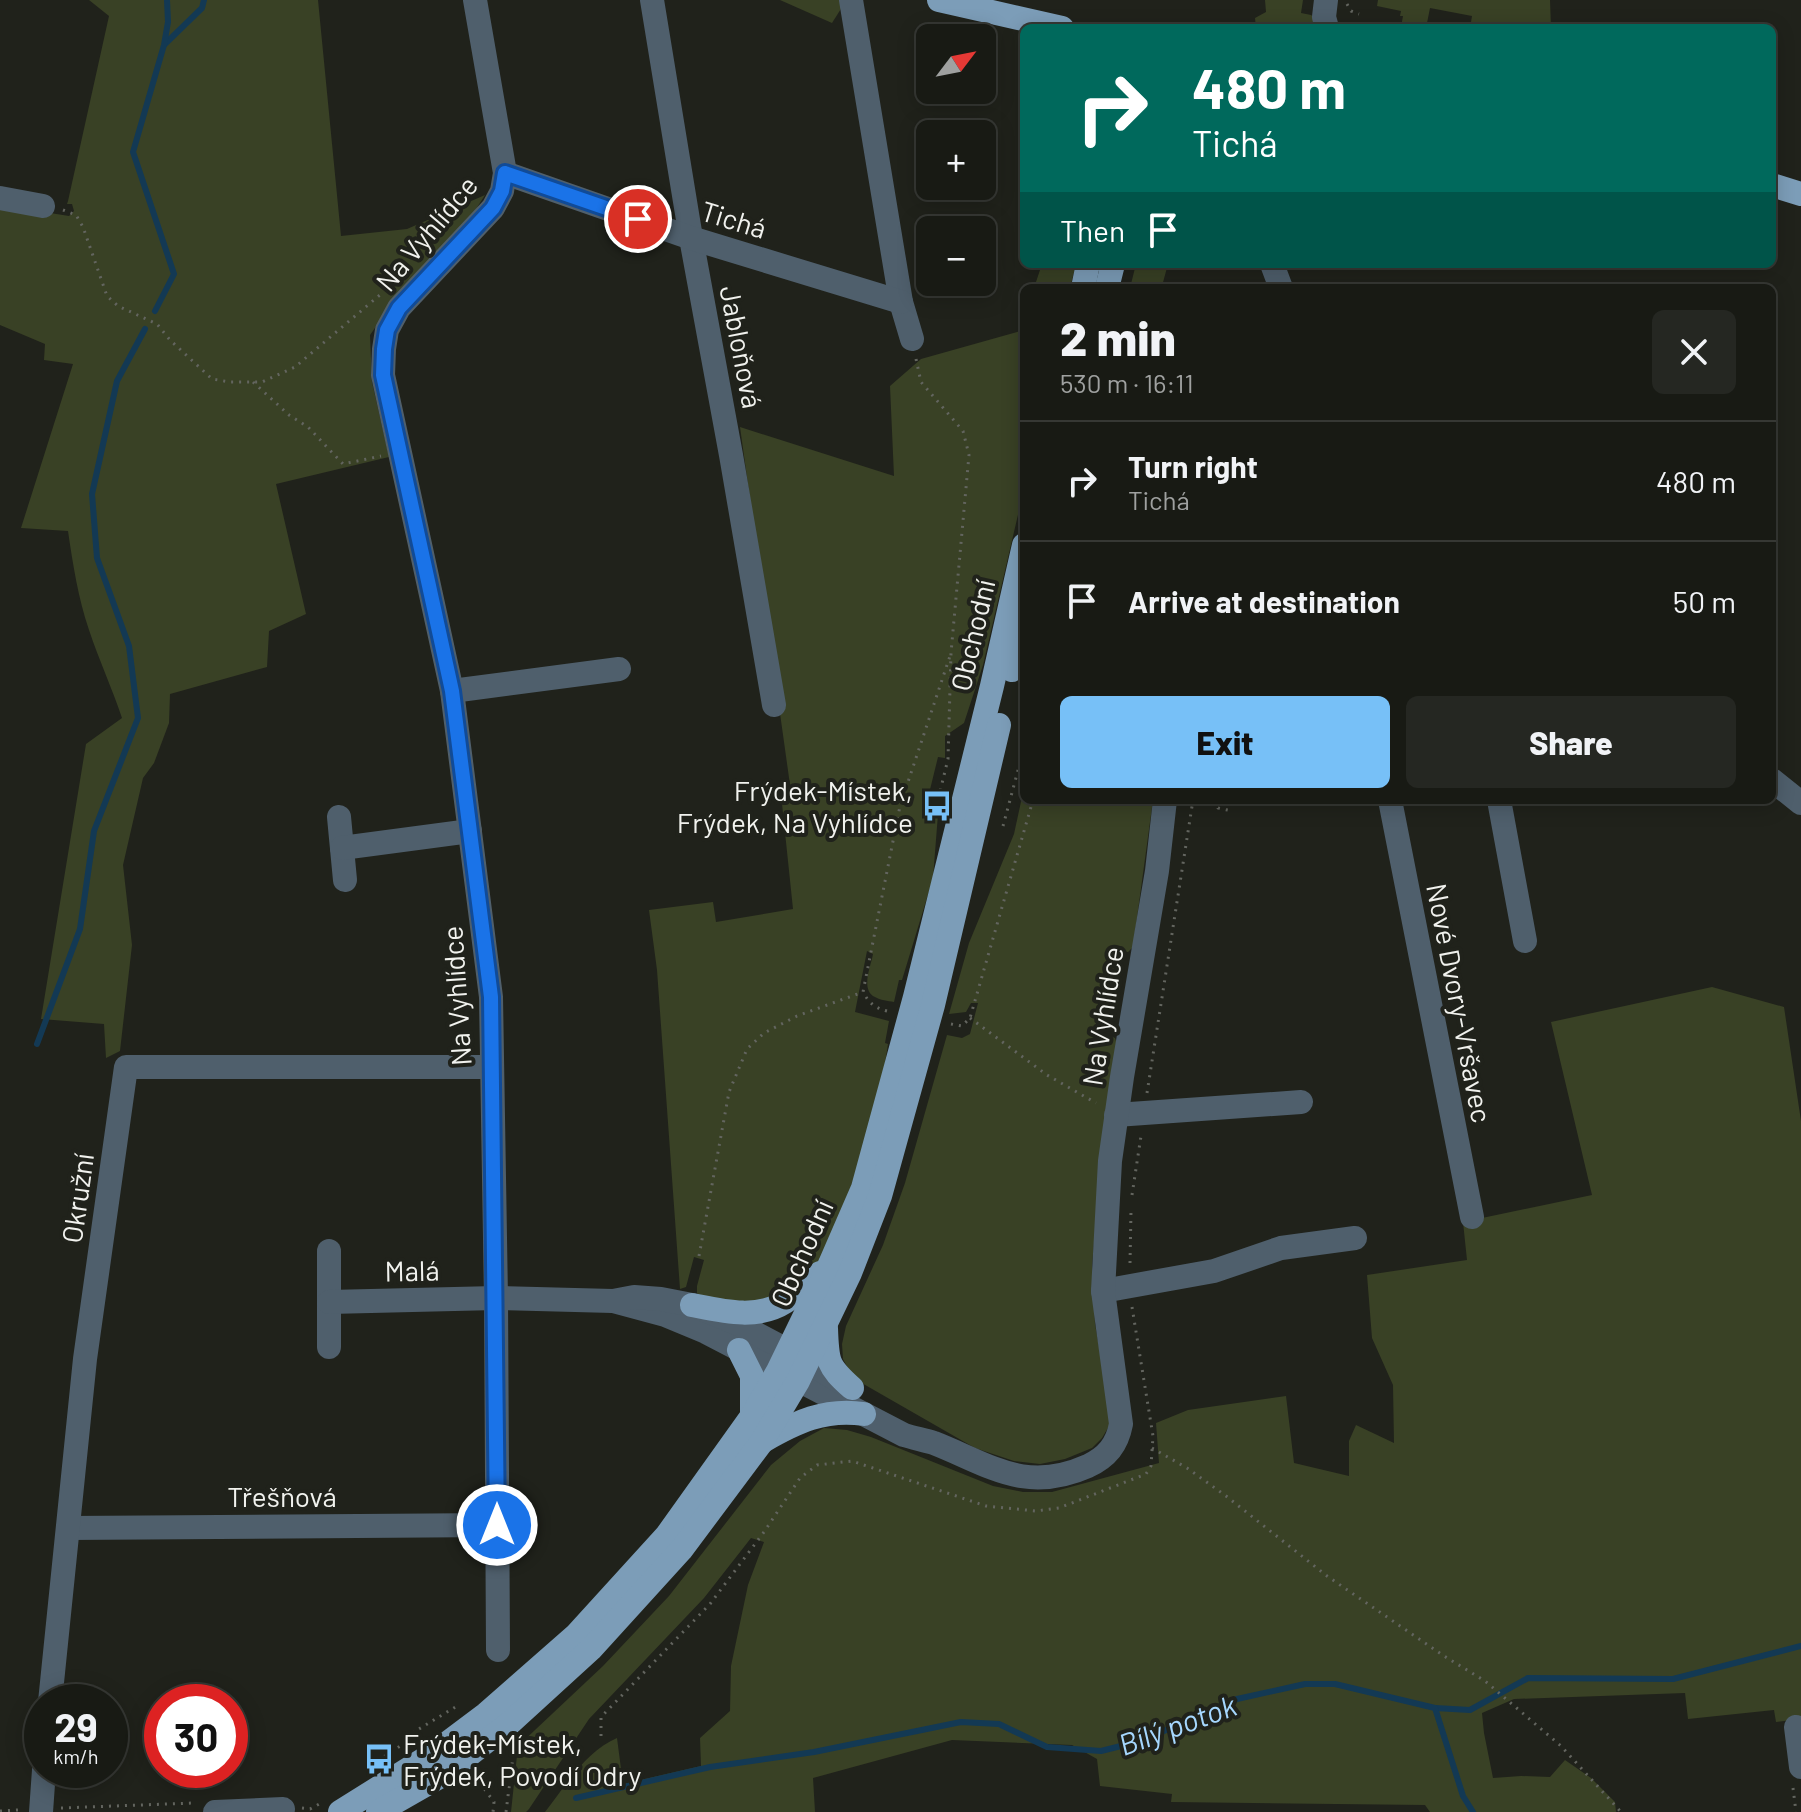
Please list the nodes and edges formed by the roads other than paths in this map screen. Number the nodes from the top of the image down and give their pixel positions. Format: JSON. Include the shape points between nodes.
{"nodes":[{"id":1,"x":475,"y":0,"type":"edge"},
{"id":2,"x":652,"y":0,"type":"edge"},
{"id":3,"x":851,"y":0,"type":"edge"},
{"id":4,"x":939,"y":0,"type":"edge"},
{"id":5,"x":1326,"y":0,"type":"edge"},
{"id":6,"x":1033,"y":24,"type":"edge"},
{"id":7,"x":1326,"y":24,"type":"edge"},
{"id":8,"x":505,"y":173,"type":"junction"},
{"id":9,"x":1776,"y":186,"type":"edge"},
{"id":10,"x":1801,"y":194,"type":"edge"},
{"id":11,"x":0,"y":198,"type":"edge"},
{"id":12,"x":43,"y":206,"type":"road end"},
{"id":13,"x":691,"y":238,"type":"junction"},
{"id":14,"x":901,"y":302,"type":"junction"},
{"id":15,"x":912,"y":339,"type":"road end"},
{"id":16,"x":1020,"y":563,"type":"edge"},
{"id":17,"x":1020,"y":639,"type":"edge"},
{"id":18,"x":619,"y":669,"type":"dead end"},
{"id":19,"x":452,"y":691,"type":"junction"},
{"id":20,"x":774,"y":705,"type":"dead end"},
{"id":21,"x":1776,"y":783,"type":"edge"},
{"id":22,"x":1801,"y":803,"type":"edge"},
{"id":23,"x":1165,"y":804,"type":"edge"},
{"id":24,"x":1391,"y":804,"type":"edge"},
{"id":25,"x":1500,"y":804,"type":"edge"},
{"id":26,"x":339,"y":817,"type":"dead end"},
{"id":27,"x":470,"y":831,"type":"junction"},
{"id":28,"x":342,"y":848,"type":"junction"},
{"id":29,"x":345,"y":880,"type":"dead end"},
{"id":30,"x":1525,"y":941,"type":"dead end"},
{"id":31,"x":492,"y":1067,"type":"junction"},
{"id":32,"x":1301,"y":1102,"type":"dead end"},
{"id":33,"x":1116,"y":1115,"type":"junction"},
{"id":34,"x":1472,"y":1217,"type":"dead end"},
{"id":35,"x":1355,"y":1238,"type":"dead end"},
{"id":36,"x":329,"y":1251,"type":"dead end"},
{"id":37,"x":830,"y":1264,"type":"junction"},
{"id":38,"x":1103,"y":1291,"type":"junction"},
{"id":39,"x":496,"y":1298,"type":"junction"},
{"id":40,"x":613,"y":1301,"type":"junction"},
{"id":41,"x":329,"y":1302,"type":"junction"},
{"id":42,"x":692,"y":1305,"type":"junction"},
{"id":43,"x":826,"y":1324,"type":"junction"},
{"id":44,"x":329,"y":1347,"type":"dead end"},
{"id":45,"x":739,"y":1350,"type":"junction"},
{"id":46,"x":793,"y":1366,"type":"junction"},
{"id":47,"x":852,"y":1388,"type":"junction"},
{"id":48,"x":864,"y":1414,"type":"junction"},
{"id":49,"x":752,"y":1416,"type":"junction"},
{"id":50,"x":761,"y":1443,"type":"junction"},
{"id":51,"x":933,"y":1443,"type":"junction"},
{"id":52,"x":497,"y":1525,"type":"junction"},
{"id":53,"x":68,"y":1528,"type":"junction"},
{"id":54,"x":498,"y":1650,"type":"dead end"},
{"id":55,"x":52,"y":1684,"type":"edge"},
{"id":56,"x":1796,"y":1727,"type":"dead end"},
{"id":57,"x":1801,"y":1765,"type":"edge"},
{"id":58,"x":40,"y":1788,"type":"edge"},
{"id":59,"x":331,"y":1807,"type":"edge"},
{"id":60,"x":207,"y":1808,"type":"edge"},
{"id":61,"x":283,"y":1809,"type":"road end"},
{"id":62,"x":34,"y":1811,"type":"edge"},
{"id":63,"x":378,"y":1812,"type":"edge"}],
"edges":[{"from":1,"to":8,"type":"street","name":"Na Vyhlídce"},
{"from":2,"to":13,"type":"street","name":"Jabloňová"},
{"from":3,"to":14,"type":"street"},
{"from":4,"to":6,"type":"main road"},
{"from":5,"to":7,"type":"street"},
{"from":8,"to":13,"type":"street","name":"Tichá"},
{"from":8,"to":19,"type":"street","name":"Na Vyhlídce","via":[[493,208],[399,308],[384,349],[383,375]]},
{"from":9,"to":10,"type":"main road"},
{"from":11,"to":12,"type":"street"},
{"from":13,"to":14,"type":"street","name":"Tichá"},
{"from":13,"to":20,"type":"street","name":"Jabloňová"},
{"from":14,"to":15,"type":"street"},
{"from":16,"to":37,"type":"main road","name":"Obchodní","via":[[915,997],[863,1188]]},
{"from":17,"to":43,"type":"main road","name":"Obchodní","via":[[933,1005],[884,1182]]},
{"from":18,"to":19,"type":"street"},
{"from":19,"to":27,"type":"street","name":"Na Vyhlídce"},
{"from":21,"to":22,"type":"street"},
{"from":23,"to":33,"type":"street","name":"Na Vyhlídce"},
{"from":24,"to":34,"type":"street","name":"Nové Dvory-Vršavec"},
{"from":25,"to":30,"type":"street"},
{"from":26,"to":28,"type":"street"},
{"from":27,"to":28,"type":"street"},
{"from":27,"to":31,"type":"street","name":"Na Vyhlídce","via":[[491,997]]},
{"from":28,"to":29,"type":"street"},
{"from":31,"to":39,"type":"street","name":"Na Vyhlídce"},
{"from":31,"to":53,"type":"street","name":"Okružní","via":[[126,1067],[85,1359]]},
{"from":32,"to":33,"type":"street"},
{"from":33,"to":38,"type":"street","name":"Na Vyhlídce"},
{"from":35,"to":38,"type":"street","via":[[1281,1248],[1214,1271]]},
{"from":36,"to":41,"type":"street"},
{"from":37,"to":42,"type":"main road","via":[[800,1292],[765,1311],[732,1313]]},
{"from":37,"to":46,"type":"main road","name":"Obchodní"},
{"from":38,"to":51,"type":"street","name":"Na Vyhlídce","via":[[1121,1424],[1113,1448],[1080,1469],[1028,1478]]},
{"from":39,"to":40,"type":"street","name":"Na Vyhlídce"},
{"from":39,"to":41,"type":"street","name":"Malá"},
{"from":39,"to":52,"type":"street","name":"Na Vyhlídce"},
{"from":40,"to":42,"type":"street","name":"Na Vyhlídce","via":[[634,1297]]},
{"from":40,"to":45,"type":"street","name":"Na Vyhlídce","via":[[665,1315]]},
{"from":41,"to":44,"type":"street"},
{"from":42,"to":46,"type":"street","name":"Na Vyhlídce","via":[[736,1323]]},
{"from":43,"to":46,"type":"main road","name":"Obchodní"},
{"from":43,"to":47,"type":"main road","via":[[827,1358]]},
{"from":45,"to":46,"type":"street","name":"Na Vyhlídce"},
{"from":45,"to":49,"type":"main road","via":[[752,1376]]},
{"from":46,"to":47,"type":"street","name":"Na Vyhlídce"},
{"from":46,"to":48,"type":"street","name":"Na Vyhlídce"},
{"from":46,"to":49,"type":"main road","name":"Obchodní"},
{"from":46,"to":50,"type":"main road","name":"Obchodní"},
{"from":47,"to":51,"type":"street","name":"Na Vyhlídce"},
{"from":48,"to":50,"type":"main road","via":[[831,1412]]},
{"from":48,"to":51,"type":"street","name":"Na Vyhlídce"},
{"from":49,"to":59,"type":"main road","name":"Obchodní","via":[[667,1535],[576,1635],[434,1753]]},
{"from":50,"to":63,"type":"main road","name":"Obchodní","via":[[681,1550],[591,1649],[446,1773]]},
{"from":52,"to":53,"type":"street","name":"Třešňová"},
{"from":52,"to":54,"type":"street","name":"Na Vyhlídce"},
{"from":53,"to":55,"type":"street","name":"Okružní"},
{"from":56,"to":57,"type":"street"},
{"from":58,"to":62,"type":"street"},
{"from":60,"to":61,"type":"street"}]}
